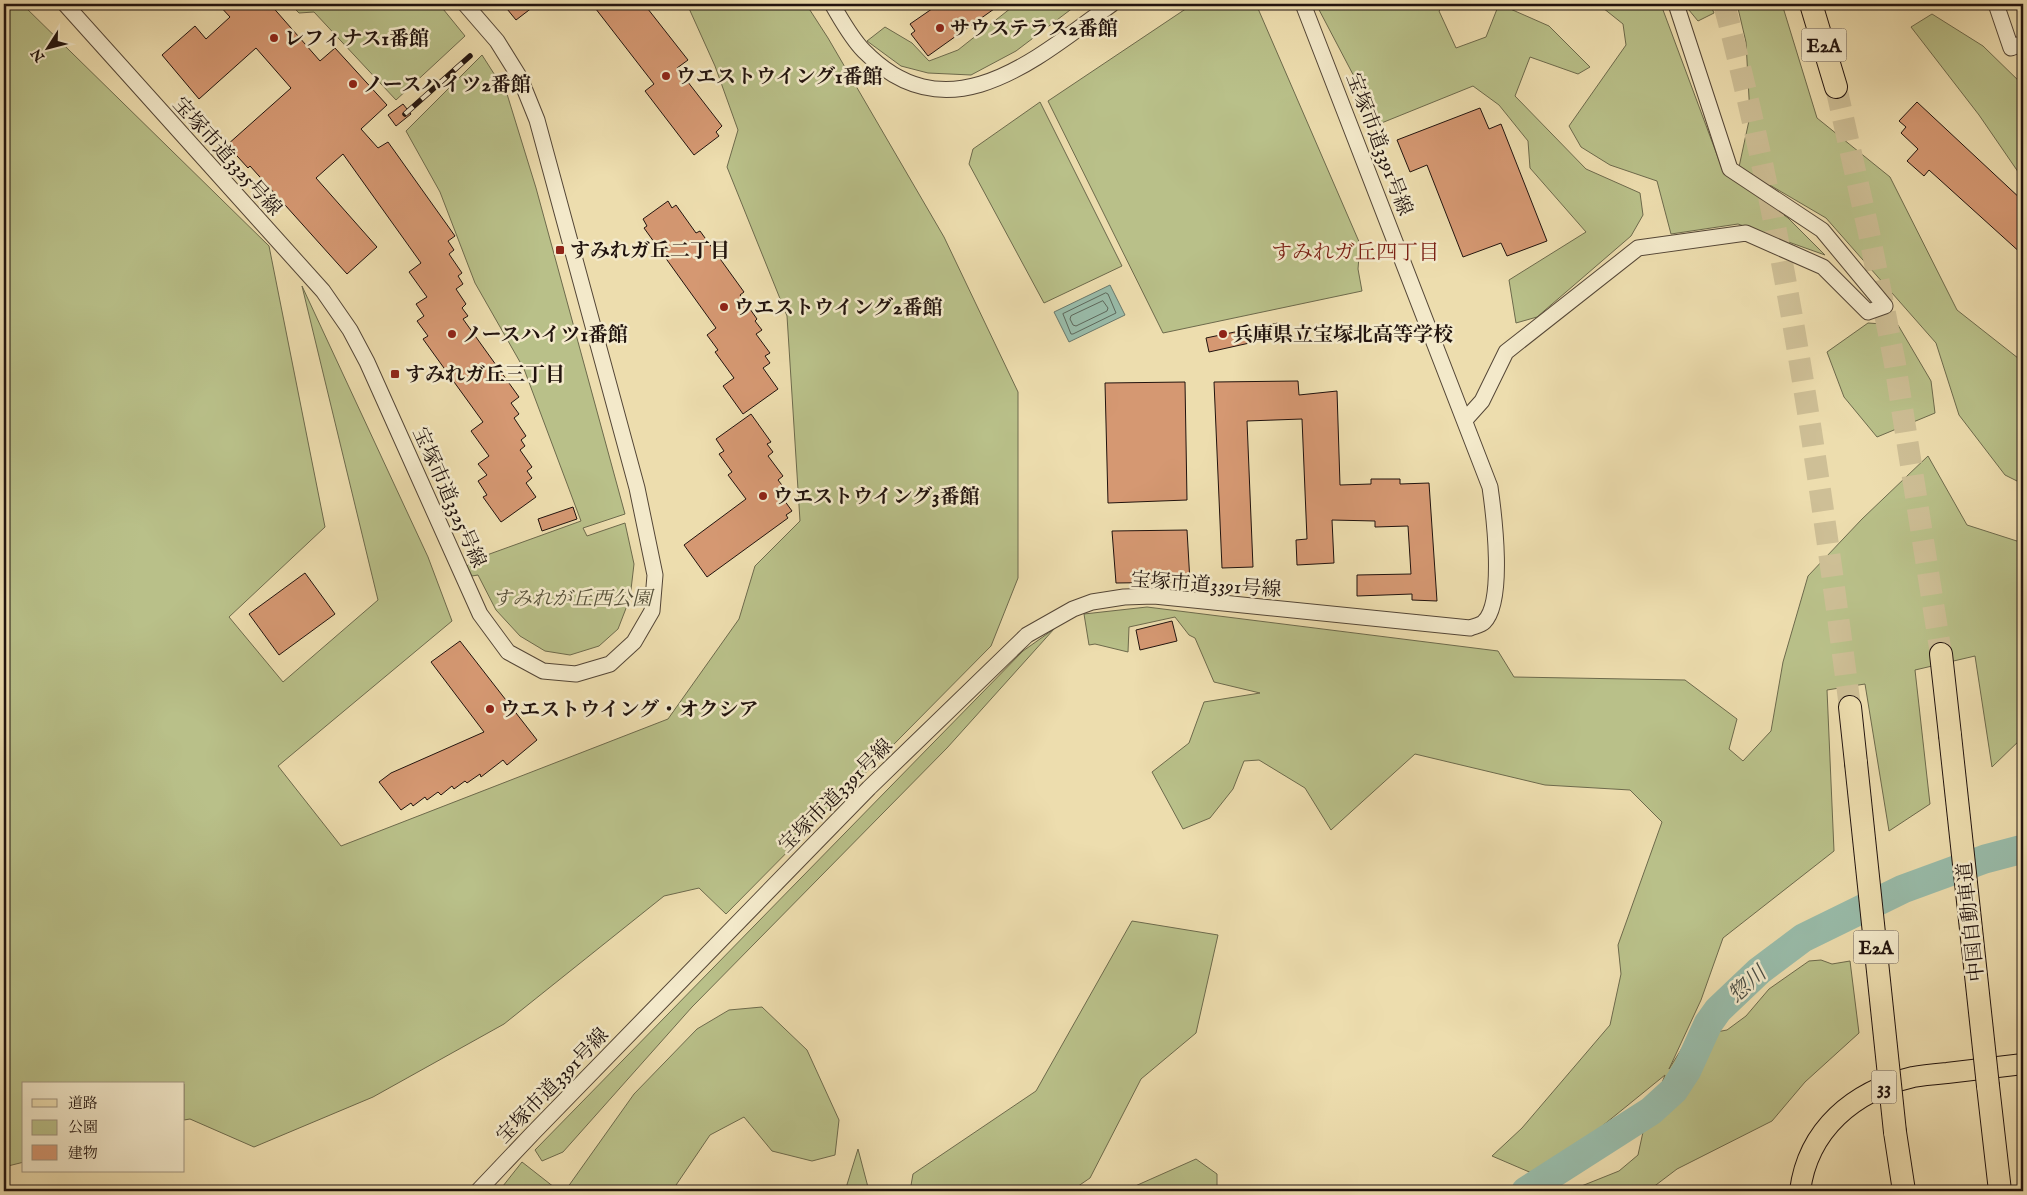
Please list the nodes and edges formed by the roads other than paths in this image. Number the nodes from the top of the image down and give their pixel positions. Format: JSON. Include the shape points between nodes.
{"nodes":[{"id":1,"x":65,"y":4,"type":"edge"},
{"id":2,"x":466,"y":4,"type":"edge"},
{"id":3,"x":832,"y":4,"type":"edge"},
{"id":4,"x":1112,"y":4,"type":"edge"},
{"id":5,"x":1303,"y":4,"type":"edge"},
{"id":6,"x":1676,"y":4,"type":"edge"},
{"id":7,"x":1811,"y":4,"type":"edge"},
{"id":8,"x":1996,"y":4,"type":"edge"},
{"id":9,"x":2023,"y":44,"type":"edge"},
{"id":10,"x":1836,"y":87,"type":"tunnel mouth"},
{"id":11,"x":1465,"y":420,"type":"junction"},
{"id":12,"x":1941,"y":654,"type":"tunnel mouth"},
{"id":13,"x":1850,"y":707,"type":"tunnel mouth"},
{"id":14,"x":2023,"y":1064,"type":"edge"},
{"id":15,"x":478,"y":1191,"type":"edge"},
{"id":16,"x":1800,"y":1191,"type":"edge"},
{"id":17,"x":1904,"y":1191,"type":"edge"},
{"id":18,"x":2000,"y":1191,"type":"edge"}],
"edges":[{"from":1,"to":2,"type":"street","name":"宝塚市道3325号線","via":[[323,291],[345,322],[367,362],[480,614],[508,652],[543,671],[576,674],[610,664],[634,642],[652,611],[656,574],[638,488],[537,120],[515,70]]},
{"from":3,"to":4,"type":"street","via":[[863,51],[895,77],[926,87],[952,90],[972,88],[1016,69]]},
{"from":5,"to":11,"type":"street","name":"宝塚市道3391号線"},
{"from":6,"to":11,"type":"street","via":[[1730,169],[1822,230],[1885,306],[1868,312],[1824,267],[1746,233],[1638,248],[1506,352],[1482,401]]},
{"from":7,"to":10,"type":"highway","number":"E2A"},
{"from":8,"to":9,"type":"street","via":[[2011,48]]},
{"from":11,"to":15,"type":"street","name":"宝塚市道3391号線","via":[[1490,487],[1495,522],[1494,598],[1484,623],[1470,628],[1154,596],[1092,602],[1073,609],[1027,635],[869,788]]},
{"from":12,"to":18,"type":"highway","name":"中国自動車道","bridge":true},
{"from":13,"to":17,"type":"highway","number":"E2A","bridge":true},
{"from":14,"to":16,"type":"main road","number":"33","via":[[1913,1077],[1871,1092],[1847,1106],[1813,1146],[1802,1175]]}]}
